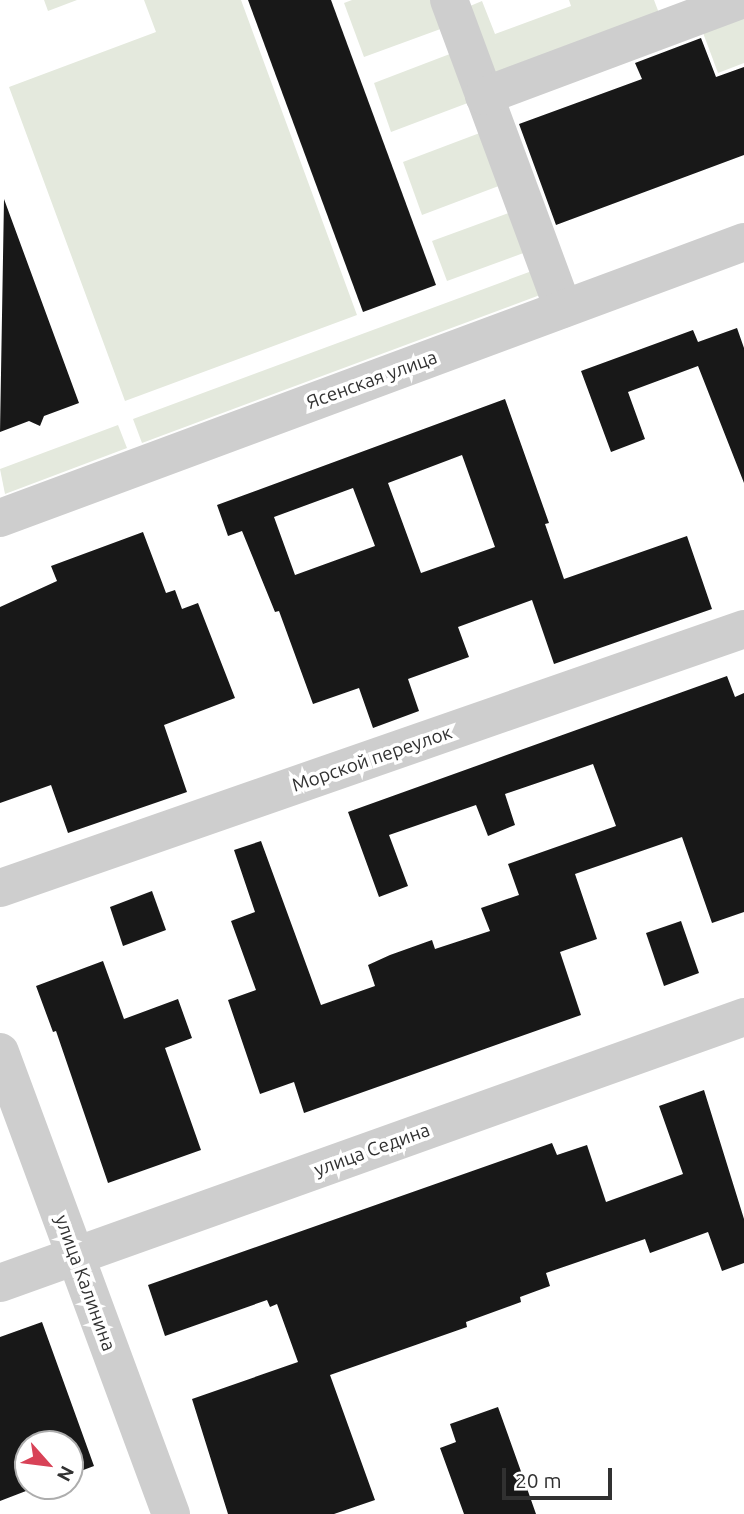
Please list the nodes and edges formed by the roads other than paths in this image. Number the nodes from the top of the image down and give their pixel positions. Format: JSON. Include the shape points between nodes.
{"nodes":[{"id":1,"x":449,"y":0,"type":"edge"},
{"id":2,"x":741,"y":0,"type":"edge"},
{"id":3,"x":484,"y":96,"type":"junction"},
{"id":4,"x":744,"y":242,"type":"edge"},
{"id":5,"x":563,"y":309,"type":"junction"},
{"id":6,"x":0,"y":518,"type":"edge"},
{"id":7,"x":744,"y":629,"type":"edge"},
{"id":8,"x":0,"y":888,"type":"edge"},
{"id":9,"x":744,"y":1017,"type":"edge"},
{"id":10,"x":0,"y":1052,"type":"edge"},
{"id":11,"x":76,"y":1256,"type":"junction"},
{"id":12,"x":0,"y":1283,"type":"edge"},
{"id":13,"x":171,"y":1514,"type":"edge"}],
"edges":[{"from":1,"to":3,"type":"street"},
{"from":2,"to":3,"type":"street"},
{"from":3,"to":5,"type":"street"},
{"from":4,"to":5,"type":"street","name":"Ясенская улица"},
{"from":5,"to":6,"type":"street","name":"Ясенская улица"},
{"from":7,"to":8,"type":"street","name":"Морской переулок"},
{"from":9,"to":11,"type":"street","name":"улица Седина"},
{"from":10,"to":11,"type":"street","name":"улица Калинина"},
{"from":11,"to":12,"type":"street","name":"улица Седина"},
{"from":11,"to":13,"type":"street","name":"улица Калинина"}]}
